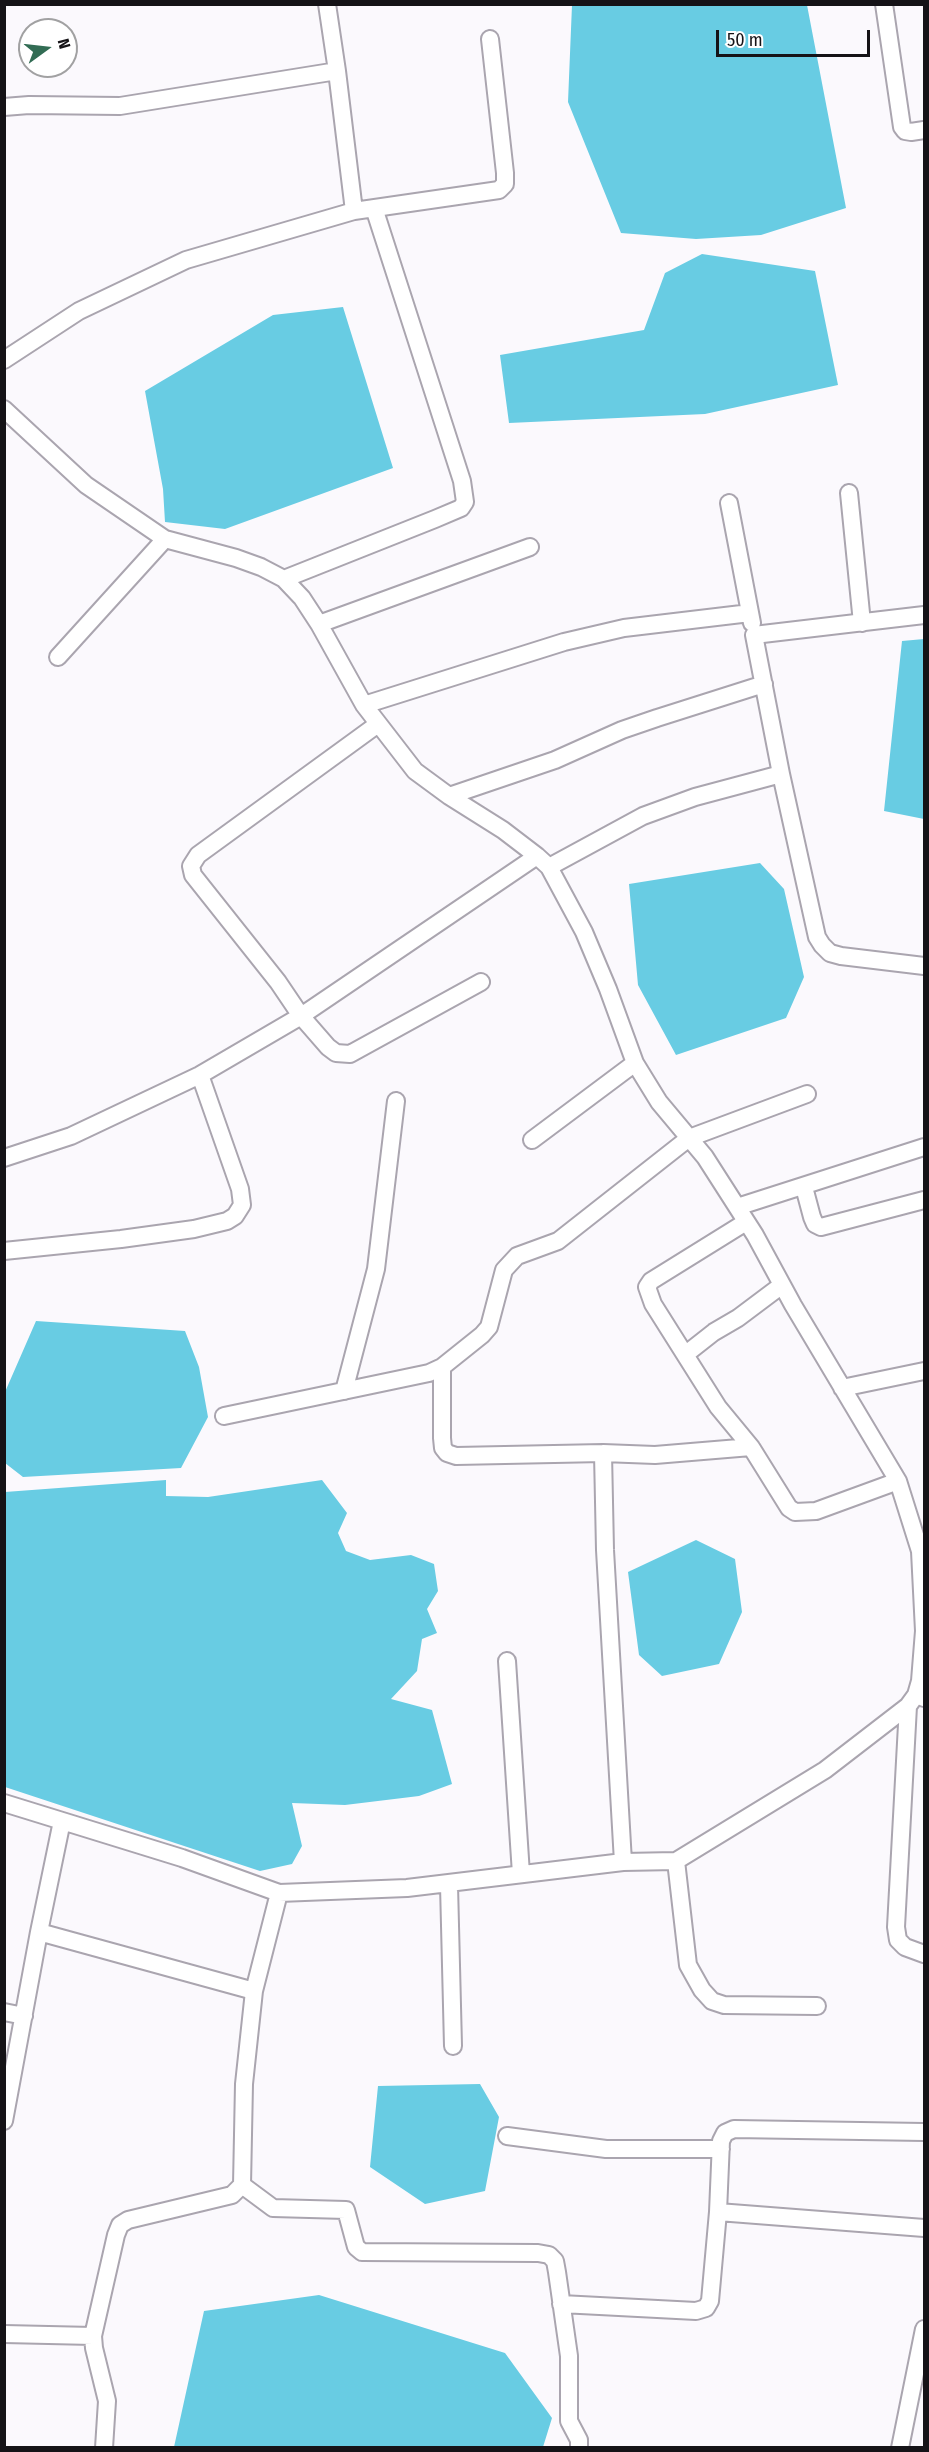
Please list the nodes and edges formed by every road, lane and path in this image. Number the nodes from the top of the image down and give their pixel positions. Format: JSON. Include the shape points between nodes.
{"nodes":[{"id":1,"x":327,"y":4,"type":"edge"},
{"id":2,"x":884,"y":4,"type":"edge"},
{"id":3,"x":490,"y":39,"type":"dead end"},
{"id":4,"x":338,"y":71,"type":"junction"},
{"id":5,"x":4,"y":107,"type":"edge"},
{"id":6,"x":924,"y":130,"type":"edge"},
{"id":7,"x":374,"y":208,"type":"junction"},
{"id":8,"x":354,"y":211,"type":"junction"},
{"id":9,"x":4,"y":360,"type":"edge"},
{"id":10,"x":4,"y":409,"type":"edge"},
{"id":11,"x":849,"y":493,"type":"dead end"},
{"id":12,"x":729,"y":503,"type":"dead end"},
{"id":13,"x":165,"y":539,"type":"junction"},
{"id":14,"x":530,"y":547,"type":"dead end"},
{"id":15,"x":284,"y":579,"type":"junction"},
{"id":16,"x":750,"y":613,"type":"junction"},
{"id":17,"x":924,"y":615,"type":"edge"},
{"id":18,"x":862,"y":623,"type":"junction"},
{"id":19,"x":319,"y":624,"type":"junction"},
{"id":20,"x":754,"y":635,"type":"junction"},
{"id":21,"x":58,"y":657,"type":"dead end"},
{"id":22,"x":764,"y":684,"type":"junction"},
{"id":23,"x":364,"y":705,"type":"junction"},
{"id":24,"x":378,"y":724,"type":"junction"},
{"id":25,"x":781,"y":774,"type":"junction"},
{"id":26,"x":449,"y":796,"type":"junction"},
{"id":27,"x":543,"y":861,"type":"junction"},
{"id":28,"x":924,"y":966,"type":"edge"},
{"id":29,"x":481,"y":982,"type":"dead end"},
{"id":30,"x":301,"y":1016,"type":"junction"},
{"id":31,"x":635,"y":1063,"type":"junction"},
{"id":32,"x":200,"y":1075,"type":"junction"},
{"id":33,"x":807,"y":1094,"type":"dead end"},
{"id":34,"x":396,"y":1101,"type":"dead end"},
{"id":35,"x":689,"y":1138,"type":"junction"},
{"id":36,"x":532,"y":1140,"type":"dead end"},
{"id":37,"x":924,"y":1147,"type":"edge"},
{"id":38,"x":4,"y":1158,"type":"edge"},
{"id":39,"x":804,"y":1187,"type":"junction"},
{"id":40,"x":924,"y":1200,"type":"edge"},
{"id":41,"x":737,"y":1207,"type":"junction"},
{"id":42,"x":746,"y":1222,"type":"junction"},
{"id":43,"x":4,"y":1251,"type":"edge"},
{"id":44,"x":782,"y":1285,"type":"junction"},
{"id":45,"x":686,"y":1354,"type":"junction"},
{"id":46,"x":442,"y":1367,"type":"junction"},
{"id":47,"x":924,"y":1371,"type":"edge"},
{"id":48,"x":842,"y":1388,"type":"junction"},
{"id":49,"x":344,"y":1391,"type":"junction"},
{"id":50,"x":224,"y":1416,"type":"dead end"},
{"id":51,"x":751,"y":1447,"type":"junction"},
{"id":52,"x":603,"y":1453,"type":"junction"},
{"id":53,"x":897,"y":1481,"type":"junction"},
{"id":54,"x":922,"y":1551,"type":"edge"},
{"id":55,"x":507,"y":1661,"type":"dead end"},
{"id":56,"x":916,"y":1700,"type":"edge"},
{"id":57,"x":4,"y":1803,"type":"edge"},
{"id":58,"x":62,"y":1821,"type":"junction"},
{"id":59,"x":676,"y":1861,"type":"junction"},
{"id":60,"x":623,"y":1862,"type":"junction"},
{"id":61,"x":521,"y":1874,"type":"junction"},
{"id":62,"x":449,"y":1885,"type":"junction"},
{"id":63,"x":279,"y":1893,"type":"junction"},
{"id":64,"x":39,"y":1932,"type":"junction"},
{"id":65,"x":924,"y":1954,"type":"edge"},
{"id":66,"x":254,"y":1991,"type":"junction"},
{"id":67,"x":817,"y":2006,"type":"dead end"},
{"id":68,"x":4,"y":2012,"type":"edge"},
{"id":69,"x":24,"y":2016,"type":"junction"},
{"id":70,"x":453,"y":2046,"type":"dead end"},
{"id":71,"x":8,"y":2081,"type":"edge"},
{"id":72,"x":4,"y":2121,"type":"edge"},
{"id":73,"x":924,"y":2132,"type":"edge"},
{"id":74,"x":507,"y":2136,"type":"dead end"},
{"id":75,"x":721,"y":2149,"type":"junction"},
{"id":76,"x":242,"y":2185,"type":"junction"},
{"id":77,"x":718,"y":2212,"type":"junction"},
{"id":78,"x":924,"y":2228,"type":"edge"},
{"id":79,"x":561,"y":2304,"type":"junction"},
{"id":80,"x":924,"y":2329,"type":"edge"},
{"id":81,"x":4,"y":2334,"type":"edge"},
{"id":82,"x":93,"y":2336,"type":"junction"},
{"id":83,"x":922,"y":2358,"type":"edge"},
{"id":84,"x":104,"y":2448,"type":"edge"},
{"id":85,"x":579,"y":2448,"type":"edge"},
{"id":86,"x":900,"y":2448,"type":"edge"}],
"edges":[{"from":1,"to":4,"type":"street"},
{"from":2,"to":6,"type":"street","via":[[902,127],[911,132]]},
{"from":3,"to":7,"type":"street","via":[[504,184],[499,190]]},
{"from":4,"to":5,"type":"street","via":[[120,106]]},
{"from":4,"to":8,"type":"street"},
{"from":7,"to":8,"type":"street"},
{"from":7,"to":15,"type":"street","via":[[462,481],[465,502],[452,512]]},
{"from":8,"to":9,"type":"street","via":[[186,260],[79,311]]},
{"from":10,"to":13,"type":"street","via":[[86,485]]},
{"from":11,"to":18,"type":"street"},
{"from":12,"to":16,"type":"street"},
{"from":13,"to":15,"type":"street","via":[[236,558]]},
{"from":13,"to":21,"type":"street"},
{"from":14,"to":19,"type":"street"},
{"from":15,"to":19,"type":"street"},
{"from":16,"to":20,"type":"street"},
{"from":16,"to":23,"type":"street","via":[[624,628],[564,642]]},
{"from":17,"to":18,"type":"street"},
{"from":18,"to":20,"type":"street"},
{"from":19,"to":23,"type":"street"},
{"from":20,"to":22,"type":"street"},
{"from":22,"to":25,"type":"street"},
{"from":22,"to":26,"type":"street","via":[[622,730],[555,760]]},
{"from":23,"to":24,"type":"street"},
{"from":24,"to":26,"type":"street","via":[[415,771]]},
{"from":24,"to":30,"type":"street","via":[[198,855],[191,866],[193,875]]},
{"from":25,"to":27,"type":"street","via":[[695,797],[643,816]]},
{"from":25,"to":28,"type":"street","via":[[822,945],[841,956]]},
{"from":26,"to":27,"type":"street"},
{"from":27,"to":30,"type":"street","via":[[384,958]]},
{"from":27,"to":31,"type":"street","via":[[584,932]]},
{"from":29,"to":30,"type":"street","via":[[350,1054],[336,1053],[328,1047]]},
{"from":30,"to":32,"type":"street"},
{"from":31,"to":35,"type":"street","via":[[659,1102]]},
{"from":31,"to":36,"type":"street"},
{"from":32,"to":38,"type":"street","via":[[71,1136]]},
{"from":32,"to":43,"type":"street","via":[[240,1190],[242,1205],[235,1216],[194,1229]]},
{"from":33,"to":35,"type":"street"},
{"from":34,"to":49,"type":"street","via":[[376,1269]]},
{"from":35,"to":41,"type":"street"},
{"from":35,"to":46,"type":"street","via":[[558,1241],[527,1250],[510,1262],[504,1270],[489,1327]]},
{"from":37,"to":39,"type":"street"},
{"from":39,"to":40,"type":"street","via":[[812,1217],[821,1227]]},
{"from":39,"to":41,"type":"street"},
{"from":41,"to":42,"type":"street"},
{"from":42,"to":44,"type":"street"},
{"from":42,"to":45,"type":"street","via":[[647,1287],[653,1304]]},
{"from":44,"to":45,"type":"street"},
{"from":44,"to":48,"type":"street"},
{"from":45,"to":51,"type":"street","via":[[718,1407]]},
{"from":46,"to":49,"type":"street"},
{"from":46,"to":52,"type":"street","via":[[442,1438],[447,1454]]},
{"from":47,"to":48,"type":"street"},
{"from":48,"to":53,"type":"street"},
{"from":49,"to":50,"type":"street"},
{"from":51,"to":52,"type":"street","via":[[655,1455]]},
{"from":51,"to":53,"type":"street","via":[[795,1512],[816,1511]]},
{"from":52,"to":60,"type":"street"},
{"from":53,"to":54,"type":"street"},
{"from":54,"to":56,"type":"street","via":[[924,1631]]},
{"from":55,"to":61,"type":"street"},
{"from":56,"to":59,"type":"street","via":[[825,1770]]},
{"from":56,"to":65,"type":"street","via":[[896,1927],[898,1940],[905,1947]]},
{"from":57,"to":58,"type":"street"},
{"from":58,"to":63,"type":"street"},
{"from":58,"to":64,"type":"street"},
{"from":59,"to":60,"type":"street"},
{"from":59,"to":67,"type":"street","via":[[688,1965],[712,2001],[724,2005]]},
{"from":60,"to":61,"type":"street"},
{"from":61,"to":62,"type":"street"},
{"from":62,"to":63,"type":"street"},
{"from":62,"to":70,"type":"street"},
{"from":63,"to":66,"type":"street"},
{"from":64,"to":66,"type":"street"},
{"from":64,"to":69,"type":"street"},
{"from":66,"to":76,"type":"street","via":[[244,2084]]},
{"from":68,"to":69,"type":"street"},
{"from":69,"to":71,"type":"street"},
{"from":71,"to":72,"type":"street"},
{"from":73,"to":75,"type":"street","via":[[734,2129],[725,2133]]},
{"from":74,"to":75,"type":"street","via":[[606,2150]]},
{"from":75,"to":77,"type":"street"},
{"from":76,"to":79,"type":"street","via":[[273,2208],[346,2210],[356,2247],[362,2252],[549,2255],[555,2261]]},
{"from":76,"to":82,"type":"street","via":[[232,2195],[120,2225]]},
{"from":77,"to":78,"type":"street"},
{"from":77,"to":79,"type":"street","via":[[710,2301],[706,2308],[696,2311]]},
{"from":79,"to":85,"type":"street","via":[[569,2356],[569,2421]]},
{"from":80,"to":83,"type":"street"},
{"from":81,"to":82,"type":"street"},
{"from":82,"to":84,"type":"street","via":[[107,2401]]},
{"from":83,"to":86,"type":"street"}]}
